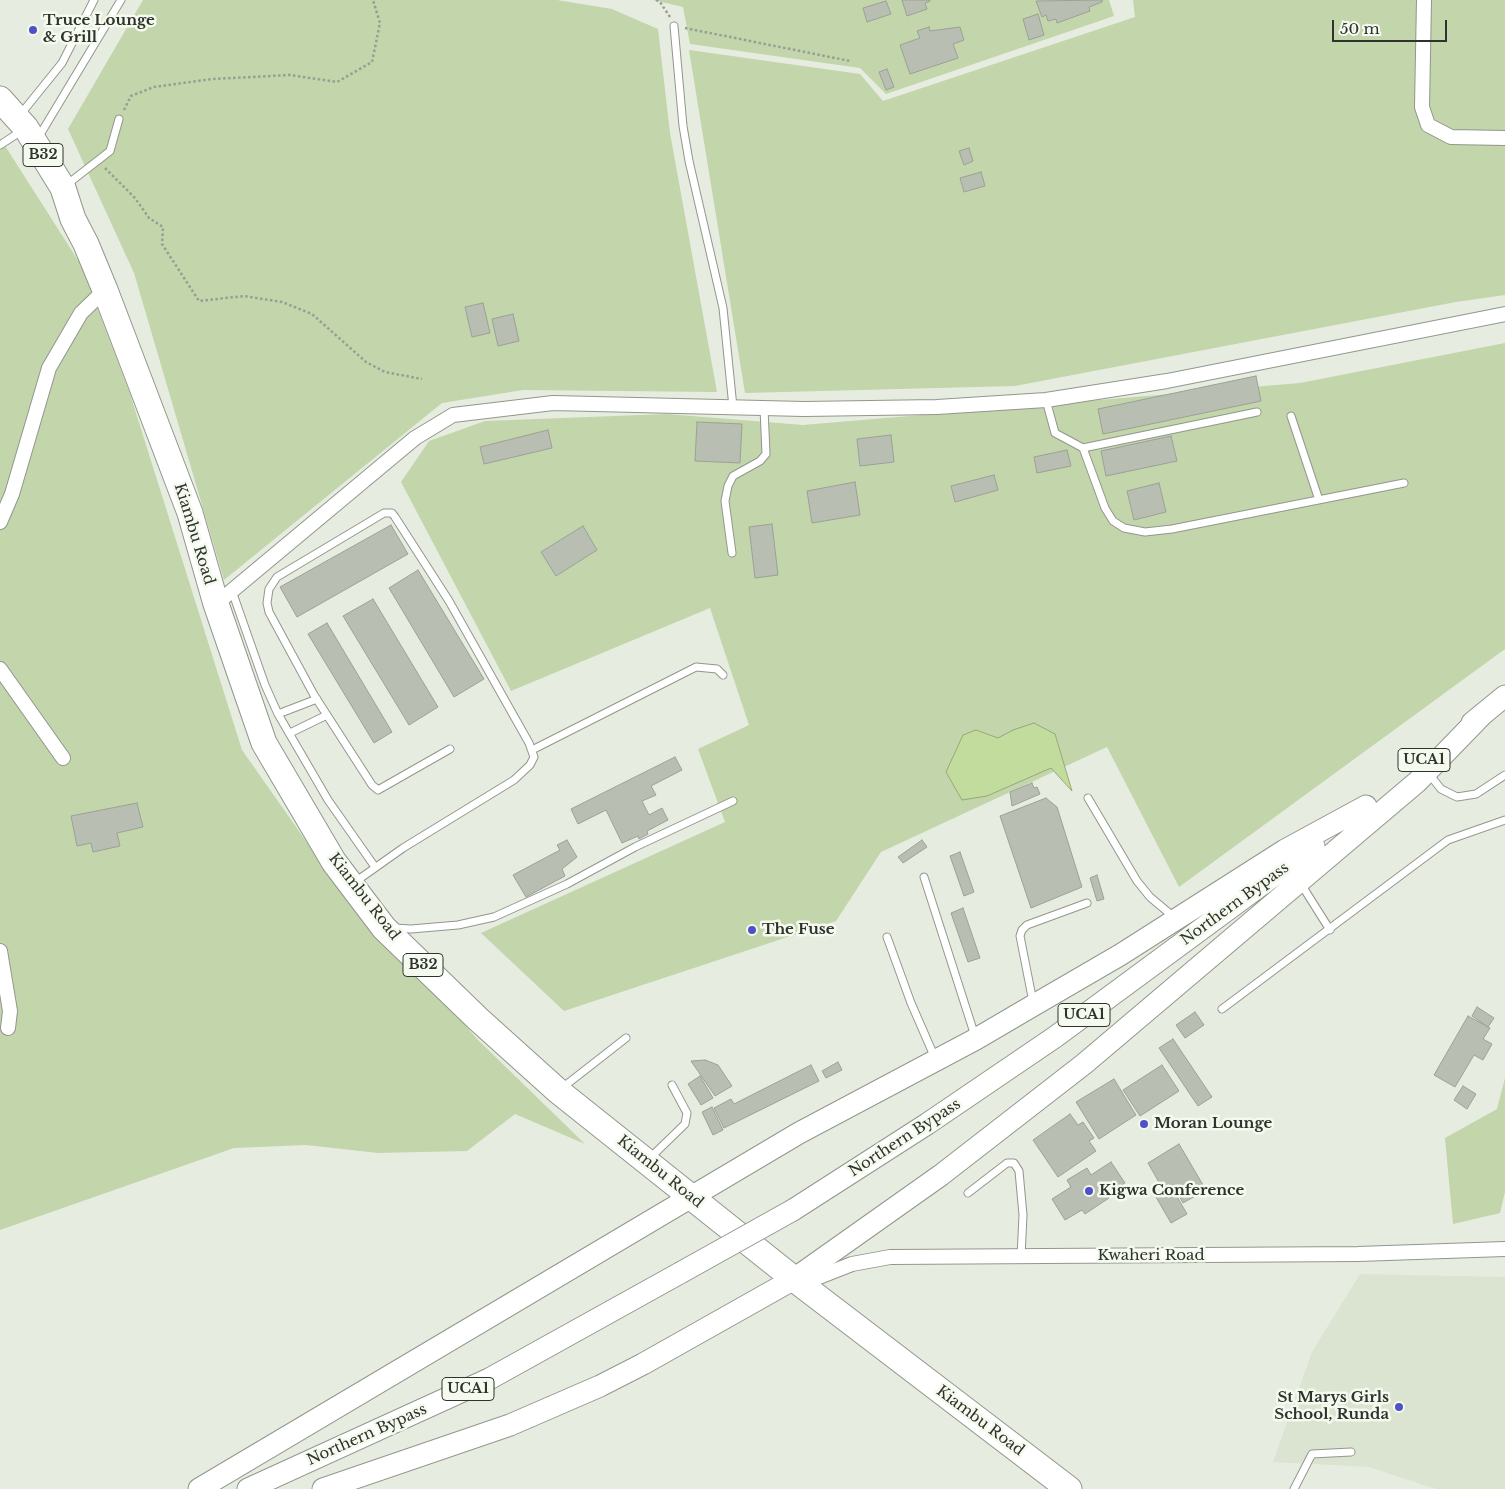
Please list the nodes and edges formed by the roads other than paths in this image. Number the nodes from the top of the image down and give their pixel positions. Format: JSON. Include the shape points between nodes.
{"nodes":[{"id":1,"x":94,"y":0,"type":"edge"},
{"id":2,"x":121,"y":0,"type":"edge"},
{"id":3,"x":1424,"y":0,"type":"edge"},
{"id":4,"x":674,"y":26,"type":"road end"},
{"id":5,"x":0,"y":99,"type":"edge"},
{"id":6,"x":119,"y":120,"type":"road end"},
{"id":7,"x":15,"y":133,"type":"edge"},
{"id":8,"x":1505,"y":138,"type":"edge"},
{"id":9,"x":63,"y":188,"type":"junction"},
{"id":10,"x":73,"y":219,"type":"junction"},
{"id":11,"x":105,"y":290,"type":"junction"},
{"id":12,"x":1505,"y":314,"type":"edge"},
{"id":13,"x":1046,"y":400,"type":"junction"},
{"id":14,"x":733,"y":407,"type":"junction"},
{"id":15,"x":764,"y":408,"type":"junction"},
{"id":16,"x":1257,"y":412,"type":"dead end"},
{"id":17,"x":1291,"y":416,"type":"dead end"},
{"id":18,"x":1082,"y":448,"type":"junction"},
{"id":19,"x":1404,"y":483,"type":"dead end"},
{"id":20,"x":1319,"y":500,"type":"junction"},
{"id":21,"x":0,"y":522,"type":"edge"},
{"id":22,"x":732,"y":553,"type":"dead end"},
{"id":23,"x":224,"y":598,"type":"junction"},
{"id":24,"x":0,"y":669,"type":"edge"},
{"id":25,"x":723,"y":675,"type":"dead end"},
{"id":26,"x":1505,"y":696,"type":"edge"},
{"id":27,"x":316,"y":699,"type":"junction"},
{"id":28,"x":278,"y":714,"type":"junction"},
{"id":29,"x":327,"y":715,"type":"junction"},
{"id":30,"x":1482,"y":715,"type":"junction"},
{"id":31,"x":290,"y":733,"type":"junction"},
{"id":32,"x":450,"y":749,"type":"dead end"},
{"id":33,"x":532,"y":750,"type":"junction"},
{"id":34,"x":63,"y":758,"type":"dead end"},
{"id":35,"x":1427,"y":772,"type":"junction"},
{"id":36,"x":1505,"y":775,"type":"edge"},
{"id":37,"x":1088,"y":798,"type":"dead end"},
{"id":38,"x":733,"y":801,"type":"dead end"},
{"id":39,"x":1366,"y":806,"type":"junction"},
{"id":40,"x":1505,"y":820,"type":"edge"},
{"id":41,"x":375,"y":867,"type":"junction"},
{"id":42,"x":924,"y":877,"type":"dead end"},
{"id":43,"x":1300,"y":883,"type":"junction"},
{"id":44,"x":352,"y":885,"type":"junction"},
{"id":45,"x":1087,"y":903,"type":"dead end"},
{"id":46,"x":1175,"y":919,"type":"junction"},
{"id":47,"x":384,"y":928,"type":"junction"},
{"id":48,"x":1330,"y":930,"type":"junction"},
{"id":49,"x":887,"y":937,"type":"dead end"},
{"id":50,"x":0,"y":951,"type":"edge"},
{"id":51,"x":1034,"y":1005,"type":"junction"},
{"id":52,"x":1222,"y":1009,"type":"dead end"},
{"id":53,"x":8,"y":1028,"type":"dead end"},
{"id":54,"x":626,"y":1038,"type":"dead end"},
{"id":55,"x":976,"y":1039,"type":"junction"},
{"id":56,"x":936,"y":1060,"type":"junction"},
{"id":57,"x":672,"y":1085,"type":"dead end"},
{"id":58,"x":558,"y":1091,"type":"junction"},
{"id":59,"x":646,"y":1162,"type":"junction"},
{"id":60,"x":968,"y":1193,"type":"dead end"},
{"id":61,"x":692,"y":1198,"type":"junction"},
{"id":62,"x":1505,"y":1249,"type":"edge"},
{"id":63,"x":1021,"y":1257,"type":"junction"},
{"id":64,"x":798,"y":1281,"type":"junction"},
{"id":65,"x":1350,"y":1452,"type":"dead end"},
{"id":66,"x":199,"y":1489,"type":"edge"},
{"id":67,"x":248,"y":1489,"type":"edge"},
{"id":68,"x":323,"y":1489,"type":"edge"},
{"id":69,"x":1069,"y":1489,"type":"edge"},
{"id":70,"x":1294,"y":1489,"type":"edge"}],
"edges":[{"from":1,"to":7,"type":"lane","via":[[62,63]]},
{"from":2,"to":7,"type":"lane"},
{"from":3,"to":8,"type":"street","via":[[1422,107],[1428,126],[1451,137]]},
{"from":4,"to":14,"type":"lane","via":[[683,126],[723,308]]},
{"from":5,"to":7,"type":"highway","name":"Kiambu Road","number":"B32"},
{"from":6,"to":9,"type":"lane","via":[[110,151]]},
{"from":7,"to":9,"type":"highway","name":"Kiambu Road","number":"B32"},
{"from":7,"to":10,"type":"highway","name":"Kiambu Road","number":"B32","via":[[50,196]]},
{"from":9,"to":10,"type":"highway","name":"Kiambu Road","number":"B32"},
{"from":10,"to":11,"type":"highway","name":"Kiambu Road","number":"B32"},
{"from":11,"to":21,"type":"street","via":[[82,313],[49,368],[12,494]]},
{"from":11,"to":23,"type":"highway","name":"Kiambu Road","number":"B32"},
{"from":12,"to":13,"type":"street","via":[[1167,381]]},
{"from":13,"to":15,"type":"street","via":[[937,407]]},
{"from":13,"to":18,"type":"lane","via":[[1055,433]]},
{"from":14,"to":15,"type":"street"},
{"from":14,"to":23,"type":"street","via":[[553,403],[453,415],[415,438]]},
{"from":15,"to":22,"type":"lane","via":[[766,454],[760,462],[733,476],[728,486],[725,501]]},
{"from":16,"to":18,"type":"lane"},
{"from":17,"to":20,"type":"lane"},
{"from":18,"to":20,"type":"lane","via":[[1105,508],[1113,521],[1124,528],[1146,532],[1172,529]]},
{"from":19,"to":20,"type":"lane"},
{"from":23,"to":28,"type":"lane"},
{"from":23,"to":44,"type":"highway","name":"Kiambu Road","number":"B32","via":[[264,743],[334,862]]},
{"from":24,"to":34,"type":"street"},
{"from":25,"to":33,"type":"lane","via":[[717,669],[696,667]]},
{"from":26,"to":30,"type":"main road","name":"Northern Bypass","number":"UCA1"},
{"from":27,"to":28,"type":"lane"},
{"from":27,"to":29,"type":"lane"},
{"from":27,"to":33,"type":"lane","via":[[269,612],[269,589],[277,577],[384,512],[392,513],[449,601]]},
{"from":28,"to":31,"type":"lane"},
{"from":29,"to":31,"type":"lane"},
{"from":29,"to":32,"type":"lane","via":[[378,790]]},
{"from":30,"to":35,"type":"main road"},
{"from":30,"to":39,"type":"main road","name":"Northern Bypass","number":"UCA1"},
{"from":31,"to":41,"type":"lane","via":[[328,800]]},
{"from":33,"to":41,"type":"lane","via":[[534,757],[530,765],[514,780]]},
{"from":35,"to":36,"type":"lane","via":[[1448,795],[1457,797],[1476,794]]},
{"from":35,"to":43,"type":"main road"},
{"from":37,"to":46,"type":"lane","via":[[1137,881]]},
{"from":38,"to":47,"type":"lane","via":[[494,917],[458,925]]},
{"from":39,"to":46,"type":"main road","via":[[1285,850]]},
{"from":39,"to":67,"type":"main road","name":"Northern Bypass","number":"UCA1","bridge":true,"via":[[1054,1037],[793,1210],[489,1380]]},
{"from":40,"to":48,"type":"lane","via":[[1448,840]]},
{"from":41,"to":44,"type":"lane"},
{"from":42,"to":55,"type":"lane"},
{"from":43,"to":48,"type":"lane"},
{"from":43,"to":64,"type":"main road","via":[[1069,1076]]},
{"from":44,"to":47,"type":"highway","name":"Kiambu Road","number":"B32"},
{"from":45,"to":51,"type":"lane","via":[[1027,924],[1022,930],[1020,936]]},
{"from":46,"to":51,"type":"main road"},
{"from":47,"to":58,"type":"highway","name":"Kiambu Road","number":"B32","via":[[478,1020]]},
{"from":48,"to":52,"type":"lane"},
{"from":49,"to":56,"type":"lane"},
{"from":50,"to":53,"type":"street","via":[[10,1011]]},
{"from":51,"to":55,"type":"main road"},
{"from":54,"to":58,"type":"lane"},
{"from":55,"to":56,"type":"main road"},
{"from":56,"to":61,"type":"main road","via":[[799,1133]]},
{"from":57,"to":59,"type":"lane","via":[[688,1113],[685,1124]]},
{"from":58,"to":59,"type":"highway","name":"Kiambu Road","number":"B32"},
{"from":59,"to":61,"type":"highway","name":"Kiambu Road","number":"B32"},
{"from":60,"to":63,"type":"lane","via":[[1007,1163],[1014,1163],[1018,1171],[1023,1215]]},
{"from":61,"to":64,"type":"highway","name":"Kiambu Road","number":"B32"},
{"from":61,"to":66,"type":"main road"},
{"from":62,"to":63,"type":"street","name":"Kwaheri Road","via":[[1358,1254]]},
{"from":63,"to":64,"type":"street","name":"Kwaheri Road","via":[[890,1257],[852,1264]]},
{"from":64,"to":68,"type":"main road","via":[[600,1386],[510,1425]]},
{"from":64,"to":69,"type":"highway","name":"Kiambu Road","number":"B32"},
{"from":65,"to":70,"type":"lane","via":[[1312,1454]]}]}
